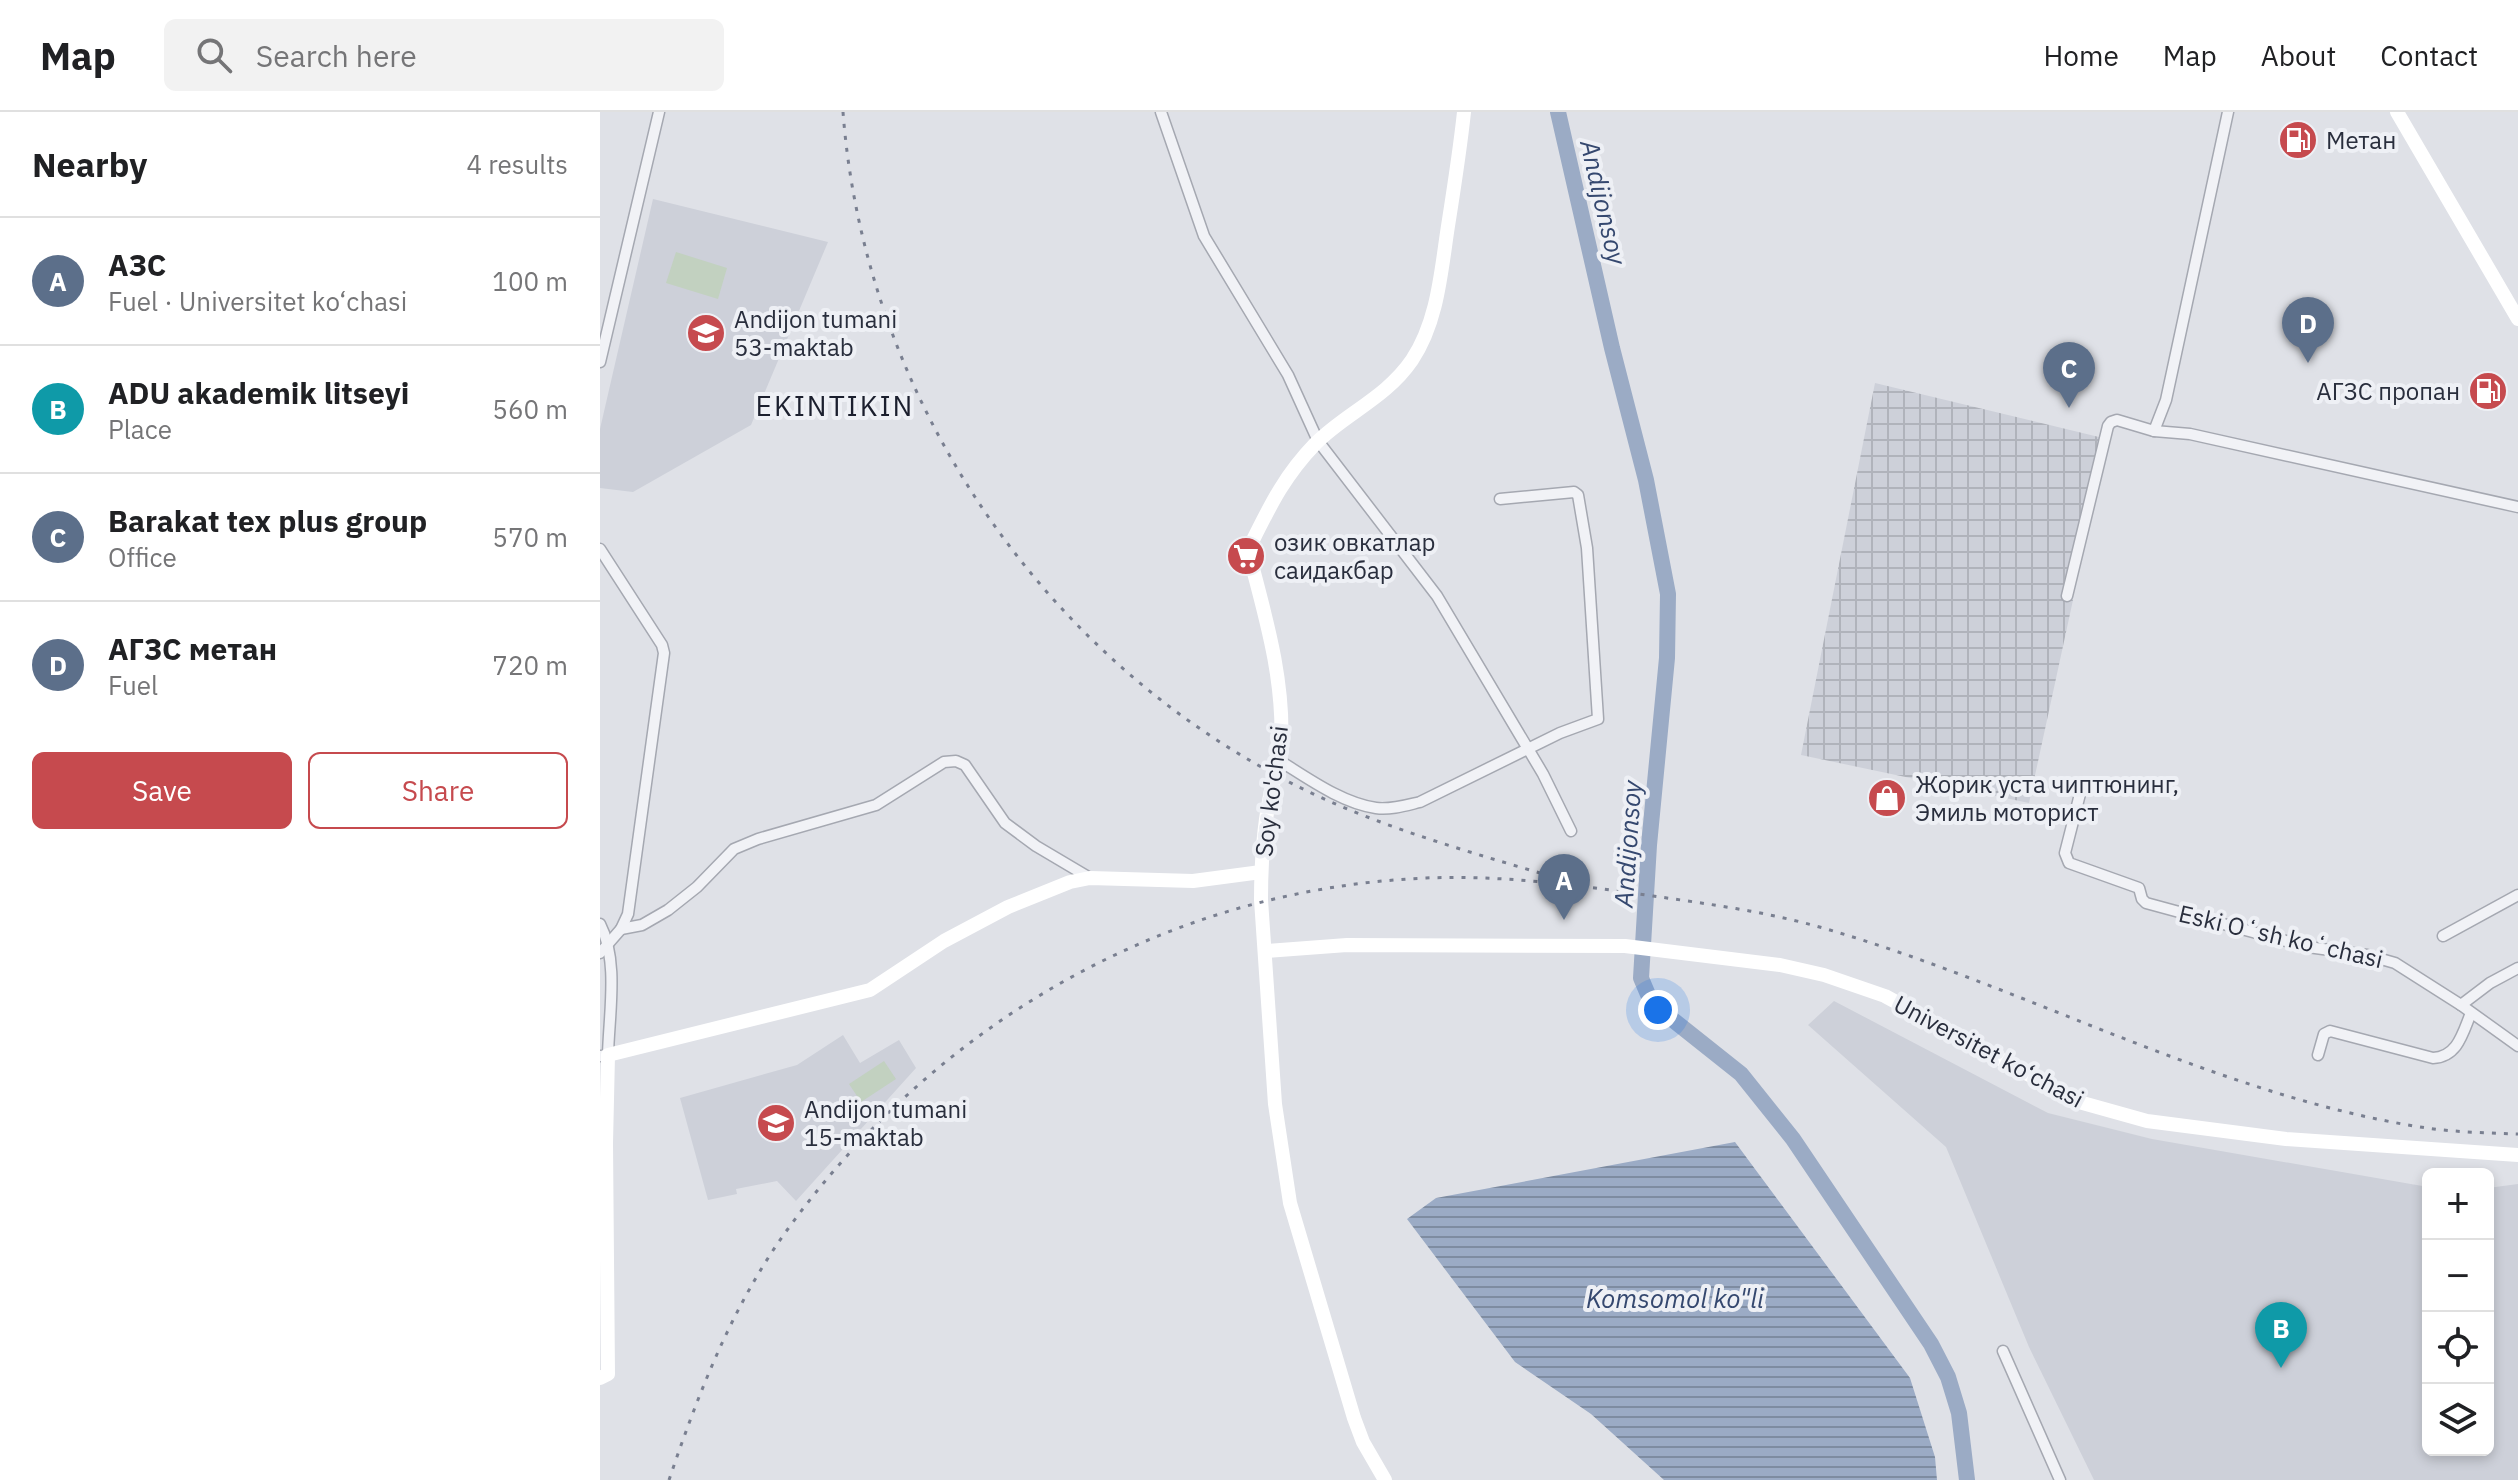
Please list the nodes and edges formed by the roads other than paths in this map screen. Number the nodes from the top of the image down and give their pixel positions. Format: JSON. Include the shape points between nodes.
{"nodes":[{"id":1,"x":659,"y":112,"type":"edge"},
{"id":2,"x":1161,"y":112,"type":"edge"},
{"id":3,"x":1464,"y":112,"type":"edge"},
{"id":4,"x":2228,"y":112,"type":"edge"},
{"id":5,"x":2397,"y":112,"type":"edge"},
{"id":6,"x":2518,"y":319,"type":"edge"},
{"id":7,"x":600,"y":362,"type":"edge"},
{"id":8,"x":2154,"y":431,"type":"junction"},
{"id":9,"x":1318,"y":441,"type":"junction"},
{"id":10,"x":1500,"y":499,"type":"dead end"},
{"id":11,"x":2518,"y":507,"type":"edge"},
{"id":12,"x":600,"y":549,"type":"edge"},
{"id":13,"x":2067,"y":596,"type":"dead end"},
{"id":14,"x":1529,"y":750,"type":"junction"},
{"id":15,"x":1280,"y":761,"type":"junction"},
{"id":16,"x":2080,"y":794,"type":"dead end"},
{"id":17,"x":1571,"y":831,"type":"dead end"},
{"id":18,"x":1261,"y":872,"type":"junction"},
{"id":19,"x":1090,"y":878,"type":"junction"},
{"id":20,"x":2518,"y":895,"type":"edge"},
{"id":21,"x":600,"y":924,"type":"edge"},
{"id":22,"x":621,"y":929,"type":"junction"},
{"id":23,"x":2443,"y":936,"type":"dead end"},
{"id":24,"x":609,"y":940,"type":"junction"},
{"id":25,"x":1267,"y":951,"type":"junction"},
{"id":26,"x":600,"y":953,"type":"edge"},
{"id":27,"x":2518,"y":968,"type":"edge"},
{"id":28,"x":2461,"y":1005,"type":"junction"},
{"id":29,"x":2471,"y":1013,"type":"junction"},
{"id":30,"x":2518,"y":1046,"type":"edge"},
{"id":31,"x":604,"y":1055,"type":"edge"},
{"id":32,"x":2318,"y":1055,"type":"dead end"},
{"id":33,"x":2518,"y":1155,"type":"edge"},
{"id":34,"x":2003,"y":1351,"type":"dead end"},
{"id":35,"x":600,"y":1378,"type":"edge"},
{"id":36,"x":1385,"y":1480,"type":"edge"},
{"id":37,"x":2060,"y":1480,"type":"edge"}],
"edges":[{"from":1,"to":7,"type":"street"},
{"from":2,"to":9,"type":"street","via":[[1204,236],[1288,375]]},
{"from":3,"to":9,"type":"main road","name":"Soy ko'chasi","via":[[1438,295],[1427,330],[1412,360],[1391,383]]},
{"from":4,"to":8,"type":"street","via":[[2166,400]]},
{"from":5,"to":6,"type":"main road"},
{"from":8,"to":11,"type":"street","via":[[2190,434]]},
{"from":8,"to":13,"type":"street","via":[[2117,420],[2108,426]]},
{"from":9,"to":14,"type":"street","via":[[1437,596]]},
{"from":9,"to":15,"type":"main road","name":"Soy ko'chasi","via":[[1282,482],[1248,550],[1280,692]]},
{"from":10,"to":14,"type":"street","via":[[1574,492],[1580,500],[1587,548],[1598,719]]},
{"from":12,"to":22,"type":"street","via":[[664,653],[633,885]]},
{"from":14,"to":15,"type":"street","via":[[1420,802],[1387,808],[1331,792]]},
{"from":14,"to":17,"type":"street"},
{"from":15,"to":18,"type":"main road","name":"Soy ko'chasi","via":[[1269,798]]},
{"from":16,"to":28,"type":"street","name":"Eski Oʻsh koʻchasi","via":[[2067,862],[2139,888],[2146,903],[2318,949],[2395,963]]},
{"from":18,"to":19,"type":"main road","via":[[1193,881]]},
{"from":18,"to":25,"type":"main road","name":"Soy ko'chasi"},
{"from":19,"to":22,"type":"street","via":[[1005,823],[965,765],[944,762],[876,805],[734,849],[668,910],[642,925]]},
{"from":19,"to":31,"type":"main road","via":[[1044,890],[1008,907],[922,953],[870,990]]},
{"from":20,"to":23,"type":"street"},
{"from":21,"to":24,"type":"street"},
{"from":22,"to":24,"type":"street"},
{"from":24,"to":26,"type":"street"},
{"from":24,"to":31,"type":"street"},
{"from":25,"to":33,"type":"main road","name":"Universitet kо‘chasi","via":[[1347,945],[1625,946],[1780,965],[1885,996],[2079,1102],[2147,1121],[2286,1139]]},
{"from":25,"to":36,"type":"main road","name":"Soy ko'chasi","via":[[1275,1104],[1290,1203],[1354,1418]]},
{"from":27,"to":28,"type":"street"},
{"from":28,"to":29,"type":"street","name":"Eski Oʻsh koʻchasi"},
{"from":29,"to":30,"type":"street","name":"Eski Oʻsh koʻchasi"},
{"from":29,"to":32,"type":"street","via":[[2456,1048],[2442,1058],[2330,1031],[2324,1034]]},
{"from":31,"to":35,"type":"main road","via":[[608,1374]]},
{"from":34,"to":37,"type":"street"}]}
